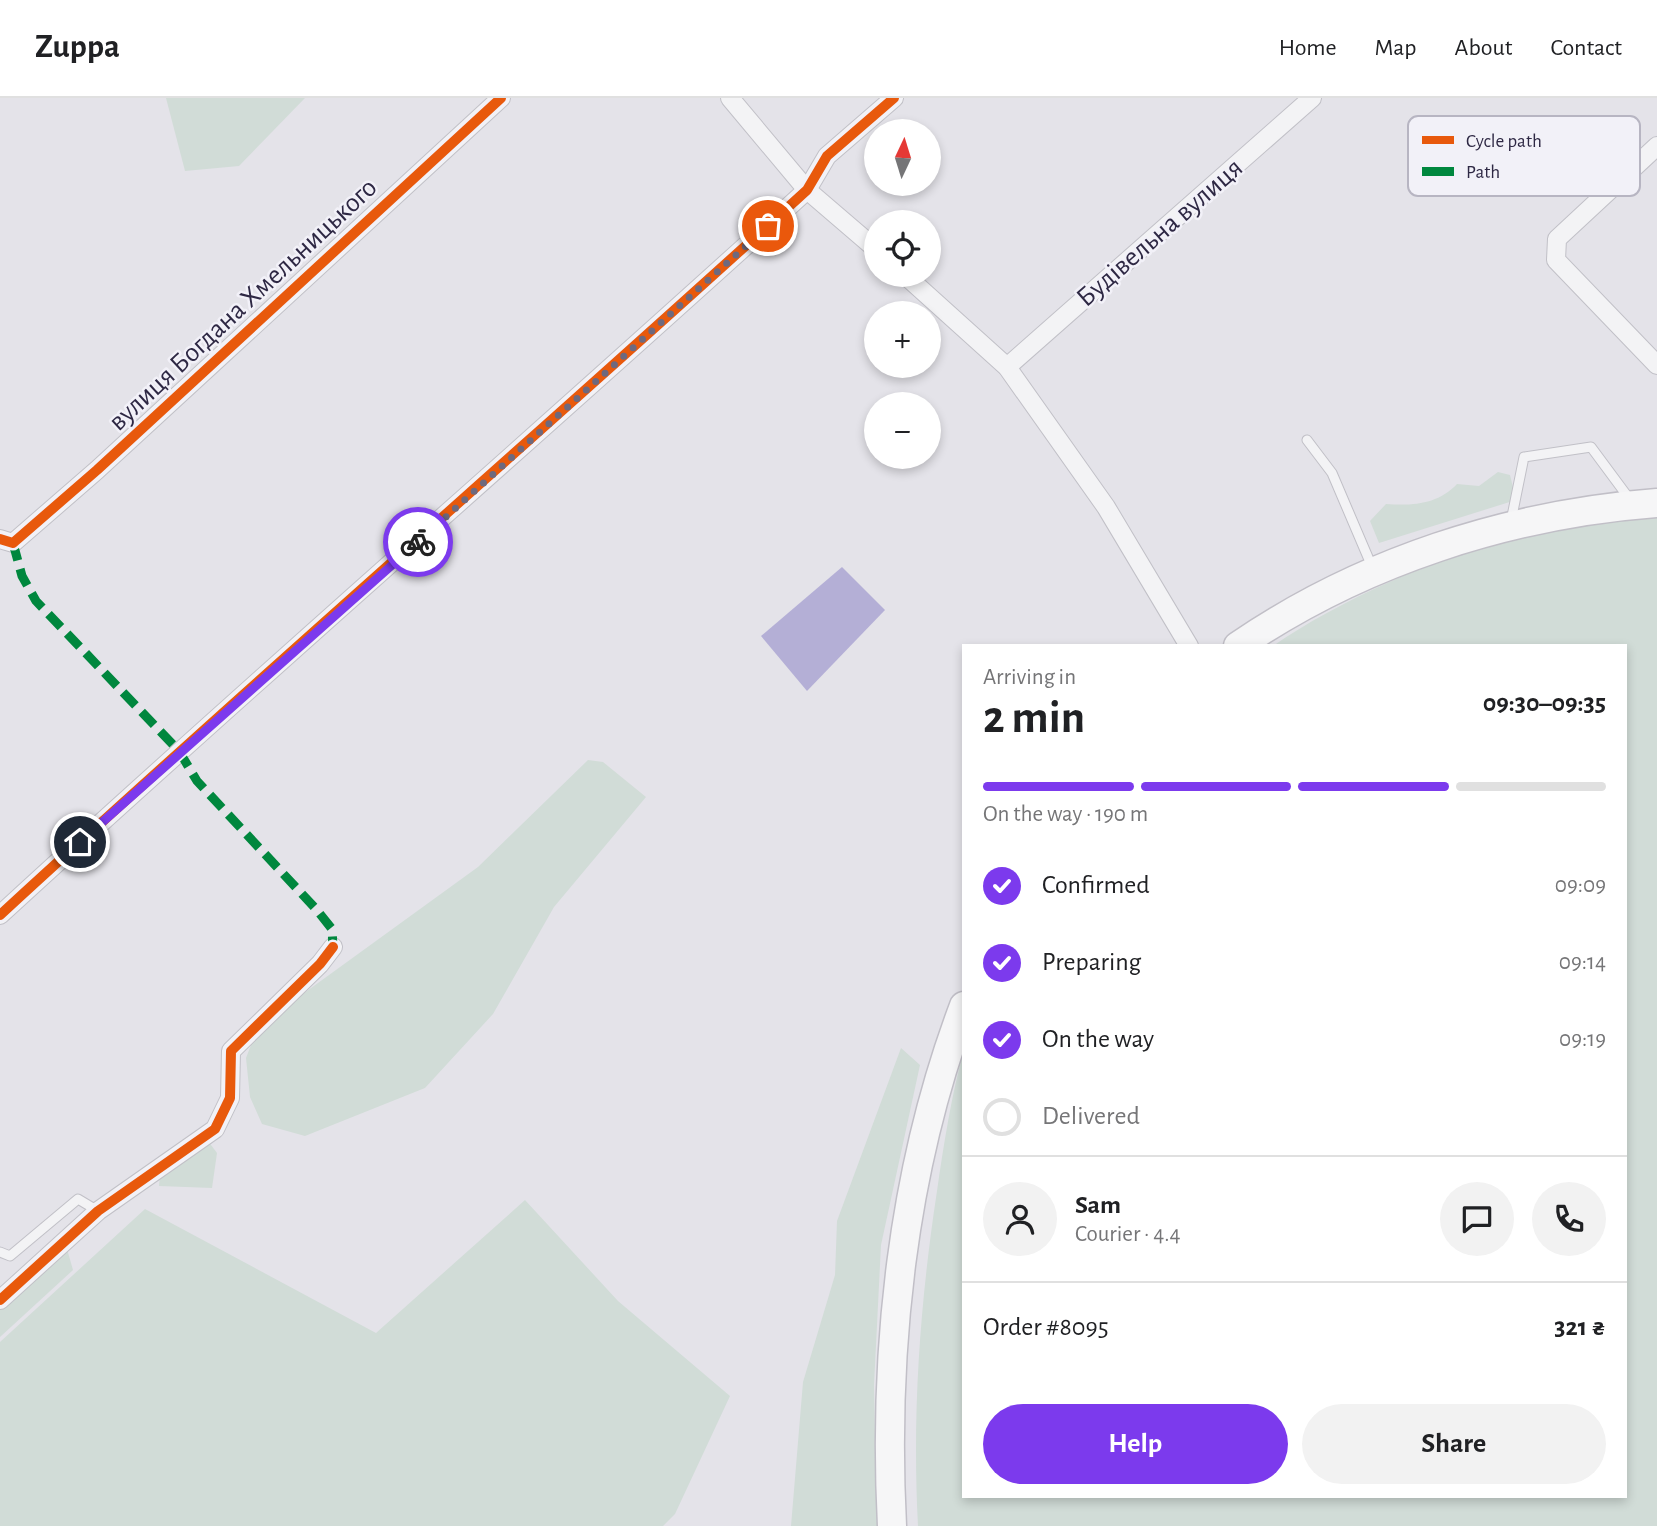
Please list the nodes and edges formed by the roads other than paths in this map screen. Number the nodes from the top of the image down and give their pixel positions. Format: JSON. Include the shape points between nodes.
{"nodes":[{"id":1,"x":501,"y":98,"type":"edge"},
{"id":2,"x":730,"y":98,"type":"edge"},
{"id":3,"x":894,"y":98,"type":"edge"},
{"id":4,"x":1312,"y":98,"type":"edge"},
{"id":5,"x":1657,"y":146,"type":"edge"},
{"id":6,"x":1640,"y":162,"type":"edge"},
{"id":7,"x":807,"y":190,"type":"junction"},
{"id":8,"x":1604,"y":196,"type":"edge"},
{"id":9,"x":864,"y":239,"type":"edge"},
{"id":10,"x":918,"y":287,"type":"edge"},
{"id":11,"x":1657,"y":365,"type":"edge"},
{"id":12,"x":1007,"y":367,"type":"junction"},
{"id":13,"x":1307,"y":440,"type":"dead end"},
{"id":14,"x":1646,"y":504,"type":"edge"},
{"id":15,"x":1510,"y":526,"type":"junction"},
{"id":16,"x":7,"y":541,"type":"edge"},
{"id":17,"x":1374,"y":572,"type":"junction"},
{"id":18,"x":1188,"y":644,"type":"edge"},
{"id":19,"x":1241,"y":644,"type":"edge"},
{"id":20,"x":0,"y":915,"type":"edge"},
{"id":21,"x":333,"y":947,"type":"dead end"},
{"id":22,"x":962,"y":1012,"type":"edge"},
{"id":23,"x":97,"y":1211,"type":"junction"},
{"id":24,"x":0,"y":1252,"type":"edge"},
{"id":25,"x":0,"y":1300,"type":"edge"},
{"id":26,"x":892,"y":1526,"type":"edge"}],
"edges":[{"from":1,"to":16,"type":"street","name":"вулиця Богдана Хмельницького","via":[[97,470]]},
{"from":2,"to":7,"type":"street"},
{"from":3,"to":7,"type":"street","via":[[827,156]]},
{"from":4,"to":12,"type":"street","name":"Будівельна вулиця"},
{"from":5,"to":6,"type":"street"},
{"from":7,"to":9,"type":"street"},
{"from":7,"to":20,"type":"street"},
{"from":8,"to":11,"type":"street","via":[[1557,240],[1556,260]]},
{"from":10,"to":12,"type":"street"},
{"from":12,"to":18,"type":"street","via":[[1106,507]]},
{"from":13,"to":17,"type":"lane","via":[[1332,473]]},
{"from":14,"to":15,"type":"main road"},
{"from":14,"to":15,"type":"lane","via":[[1591,447],[1524,457]]},
{"from":15,"to":17,"type":"main road"},
{"from":17,"to":19,"type":"main road"},
{"from":21,"to":23,"type":"street","via":[[231,1051],[230,1098],[215,1129]]},
{"from":22,"to":26,"type":"main road","via":[[936,1093],[904,1249],[890,1398]]},
{"from":23,"to":24,"type":"lane","via":[[78,1199],[10,1256]]},
{"from":23,"to":25,"type":"street"}]}
